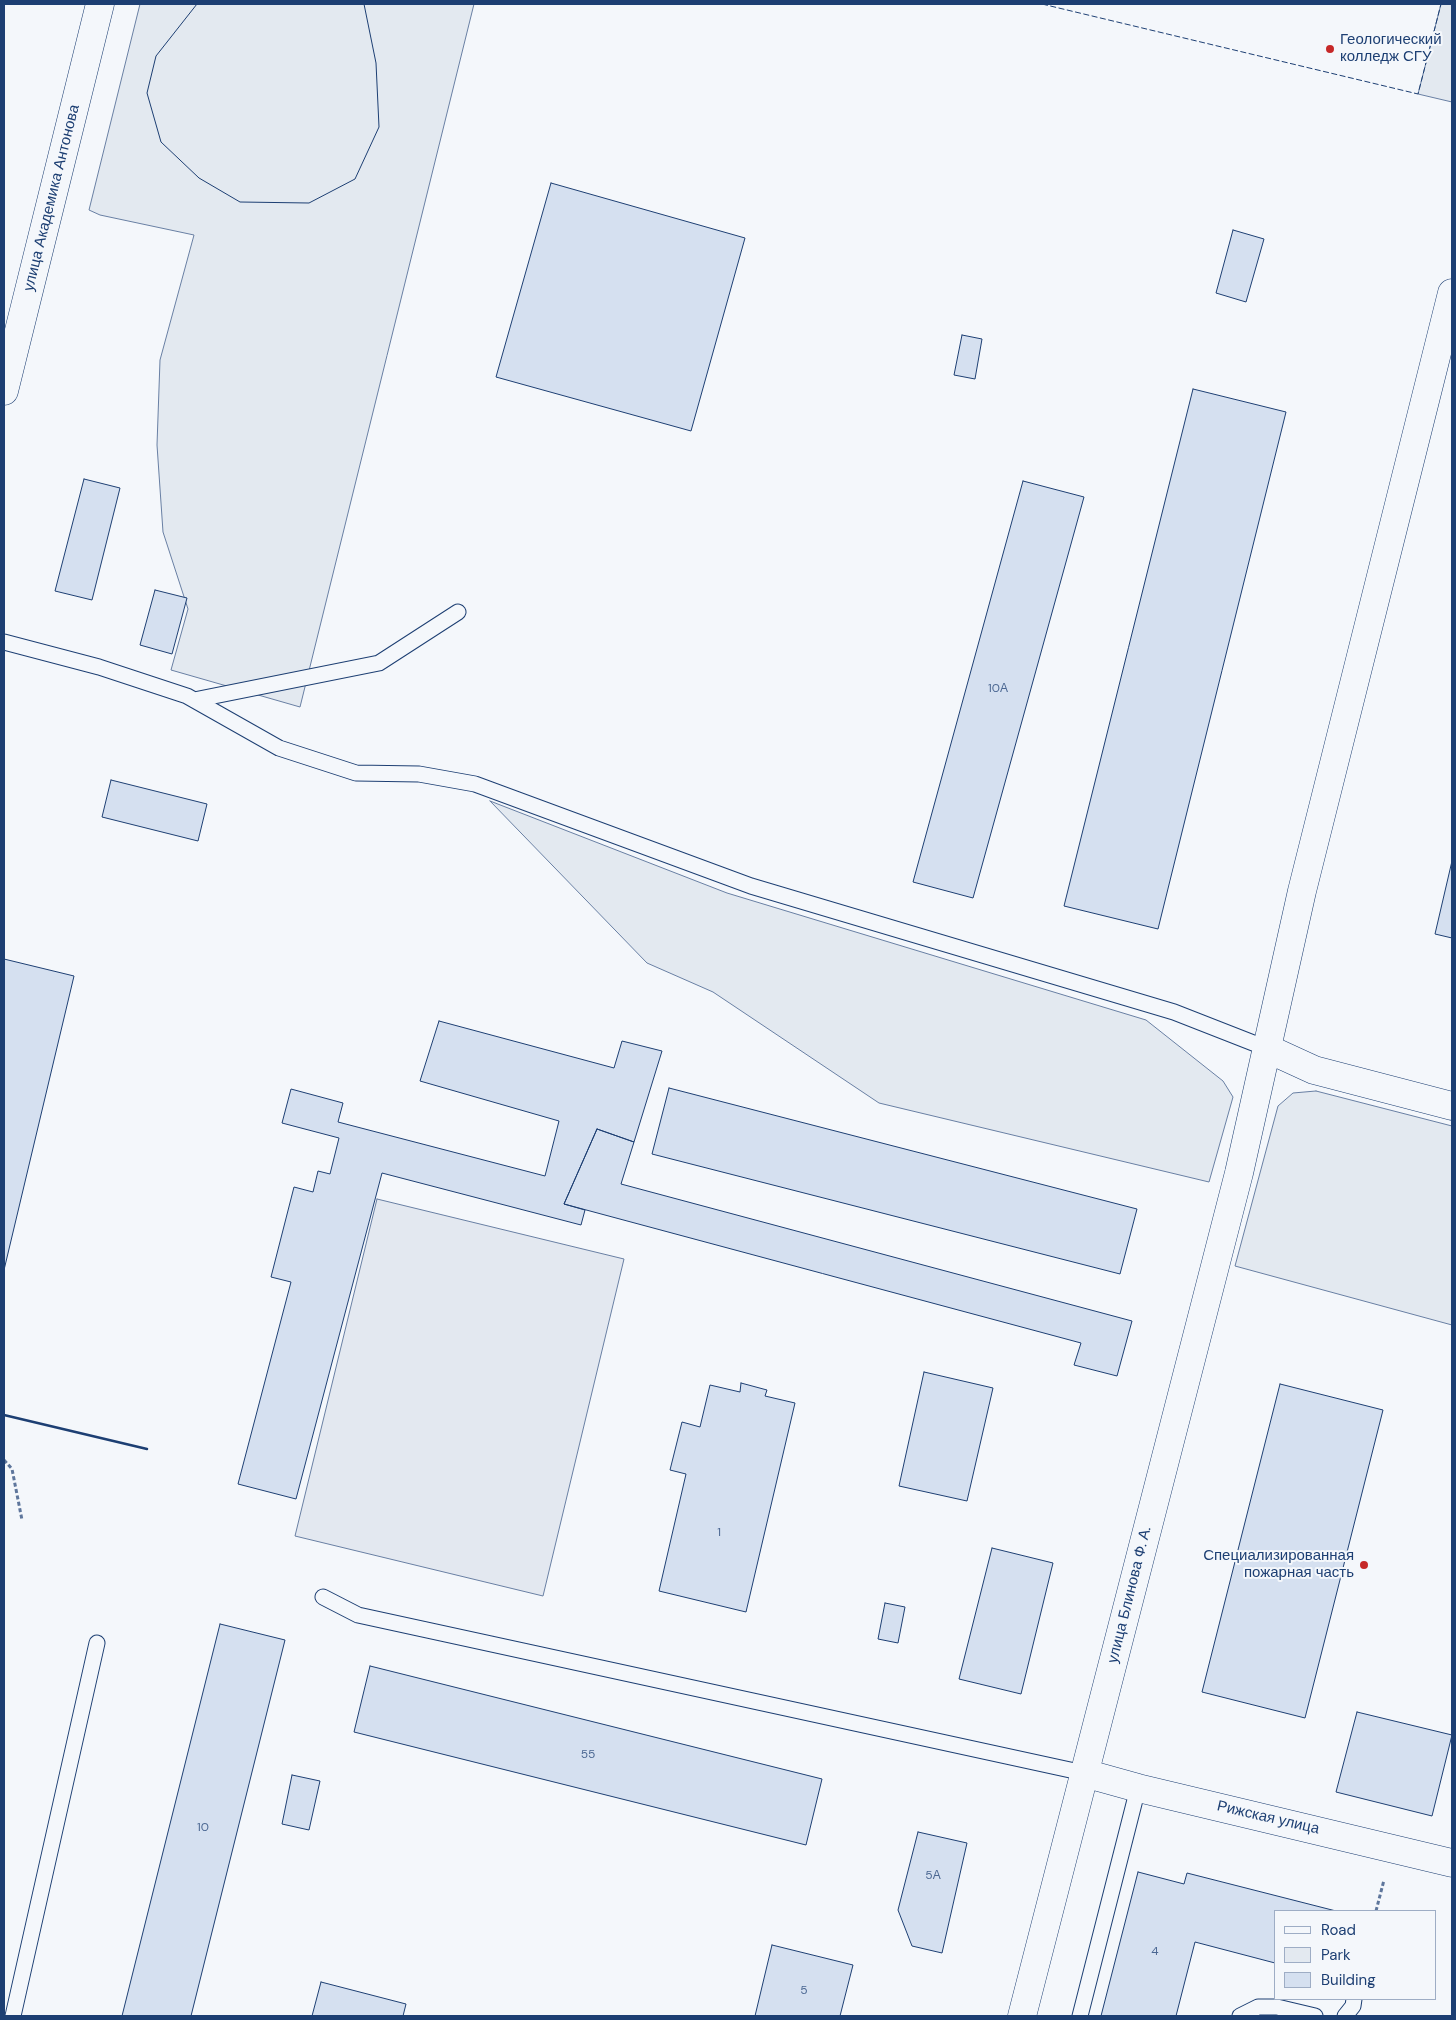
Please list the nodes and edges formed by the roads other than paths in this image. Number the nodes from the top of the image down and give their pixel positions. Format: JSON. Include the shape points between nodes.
{"nodes":[{"id":1,"x":100,"y":4,"type":"edge"},
{"id":2,"x":1452,"y":293,"type":"edge"},
{"id":3,"x":4,"y":391,"type":"edge"},
{"id":4,"x":458,"y":612,"type":"dead end"},
{"id":5,"x":4,"y":642,"type":"edge"},
{"id":6,"x":194,"y":700,"type":"junction"},
{"id":7,"x":1266,"y":1048,"type":"junction"},
{"id":8,"x":1452,"y":1106,"type":"edge"},
{"id":9,"x":323,"y":1597,"type":"dead end"},
{"id":10,"x":97,"y":1643,"type":"dead end"},
{"id":11,"x":1084,"y":1773,"type":"junction"},
{"id":12,"x":1138,"y":1788,"type":"junction"},
{"id":13,"x":1452,"y":1863,"type":"edge"},
{"id":14,"x":1354,"y":2000,"type":"edge"},
{"id":15,"x":13,"y":2016,"type":"edge"},
{"id":16,"x":1022,"y":2016,"type":"edge"},
{"id":17,"x":1080,"y":2016,"type":"edge"},
{"id":18,"x":1240,"y":2016,"type":"edge"},
{"id":19,"x":1315,"y":2016,"type":"edge"},
{"id":20,"x":1345,"y":2016,"type":"edge"}],
"edges":[{"from":1,"to":3,"type":"street","name":"улица Академика Антонова"},
{"from":2,"to":7,"type":"street","name":"улица Блинова Ф. А.","via":[[1302,891]]},
{"from":4,"to":6,"type":"lane","via":[[379,663]]},
{"from":5,"to":6,"type":"lane","via":[[99,667]]},
{"from":6,"to":7,"type":"lane","via":[[279,748],[356,773],[419,774],[476,784],[751,886],[1174,1012]]},
{"from":7,"to":8,"type":"street","via":[[1314,1070]]},
{"from":7,"to":11,"type":"street","name":"улица Блинова Ф. А.","via":[[1239,1173]]},
{"from":9,"to":11,"type":"lane","via":[[358,1615]]},
{"from":10,"to":15,"type":"lane"},
{"from":11,"to":12,"type":"street","name":"Рижская улица"},
{"from":11,"to":16,"type":"street","name":"улица Блинова Ф. А."},
{"from":12,"to":13,"type":"street","name":"Рижская улица"},
{"from":12,"to":17,"type":"lane"},
{"from":14,"to":20,"type":"lane"},
{"from":18,"to":19,"type":"lane","via":[[1258,2007],[1278,2007]]}]}
